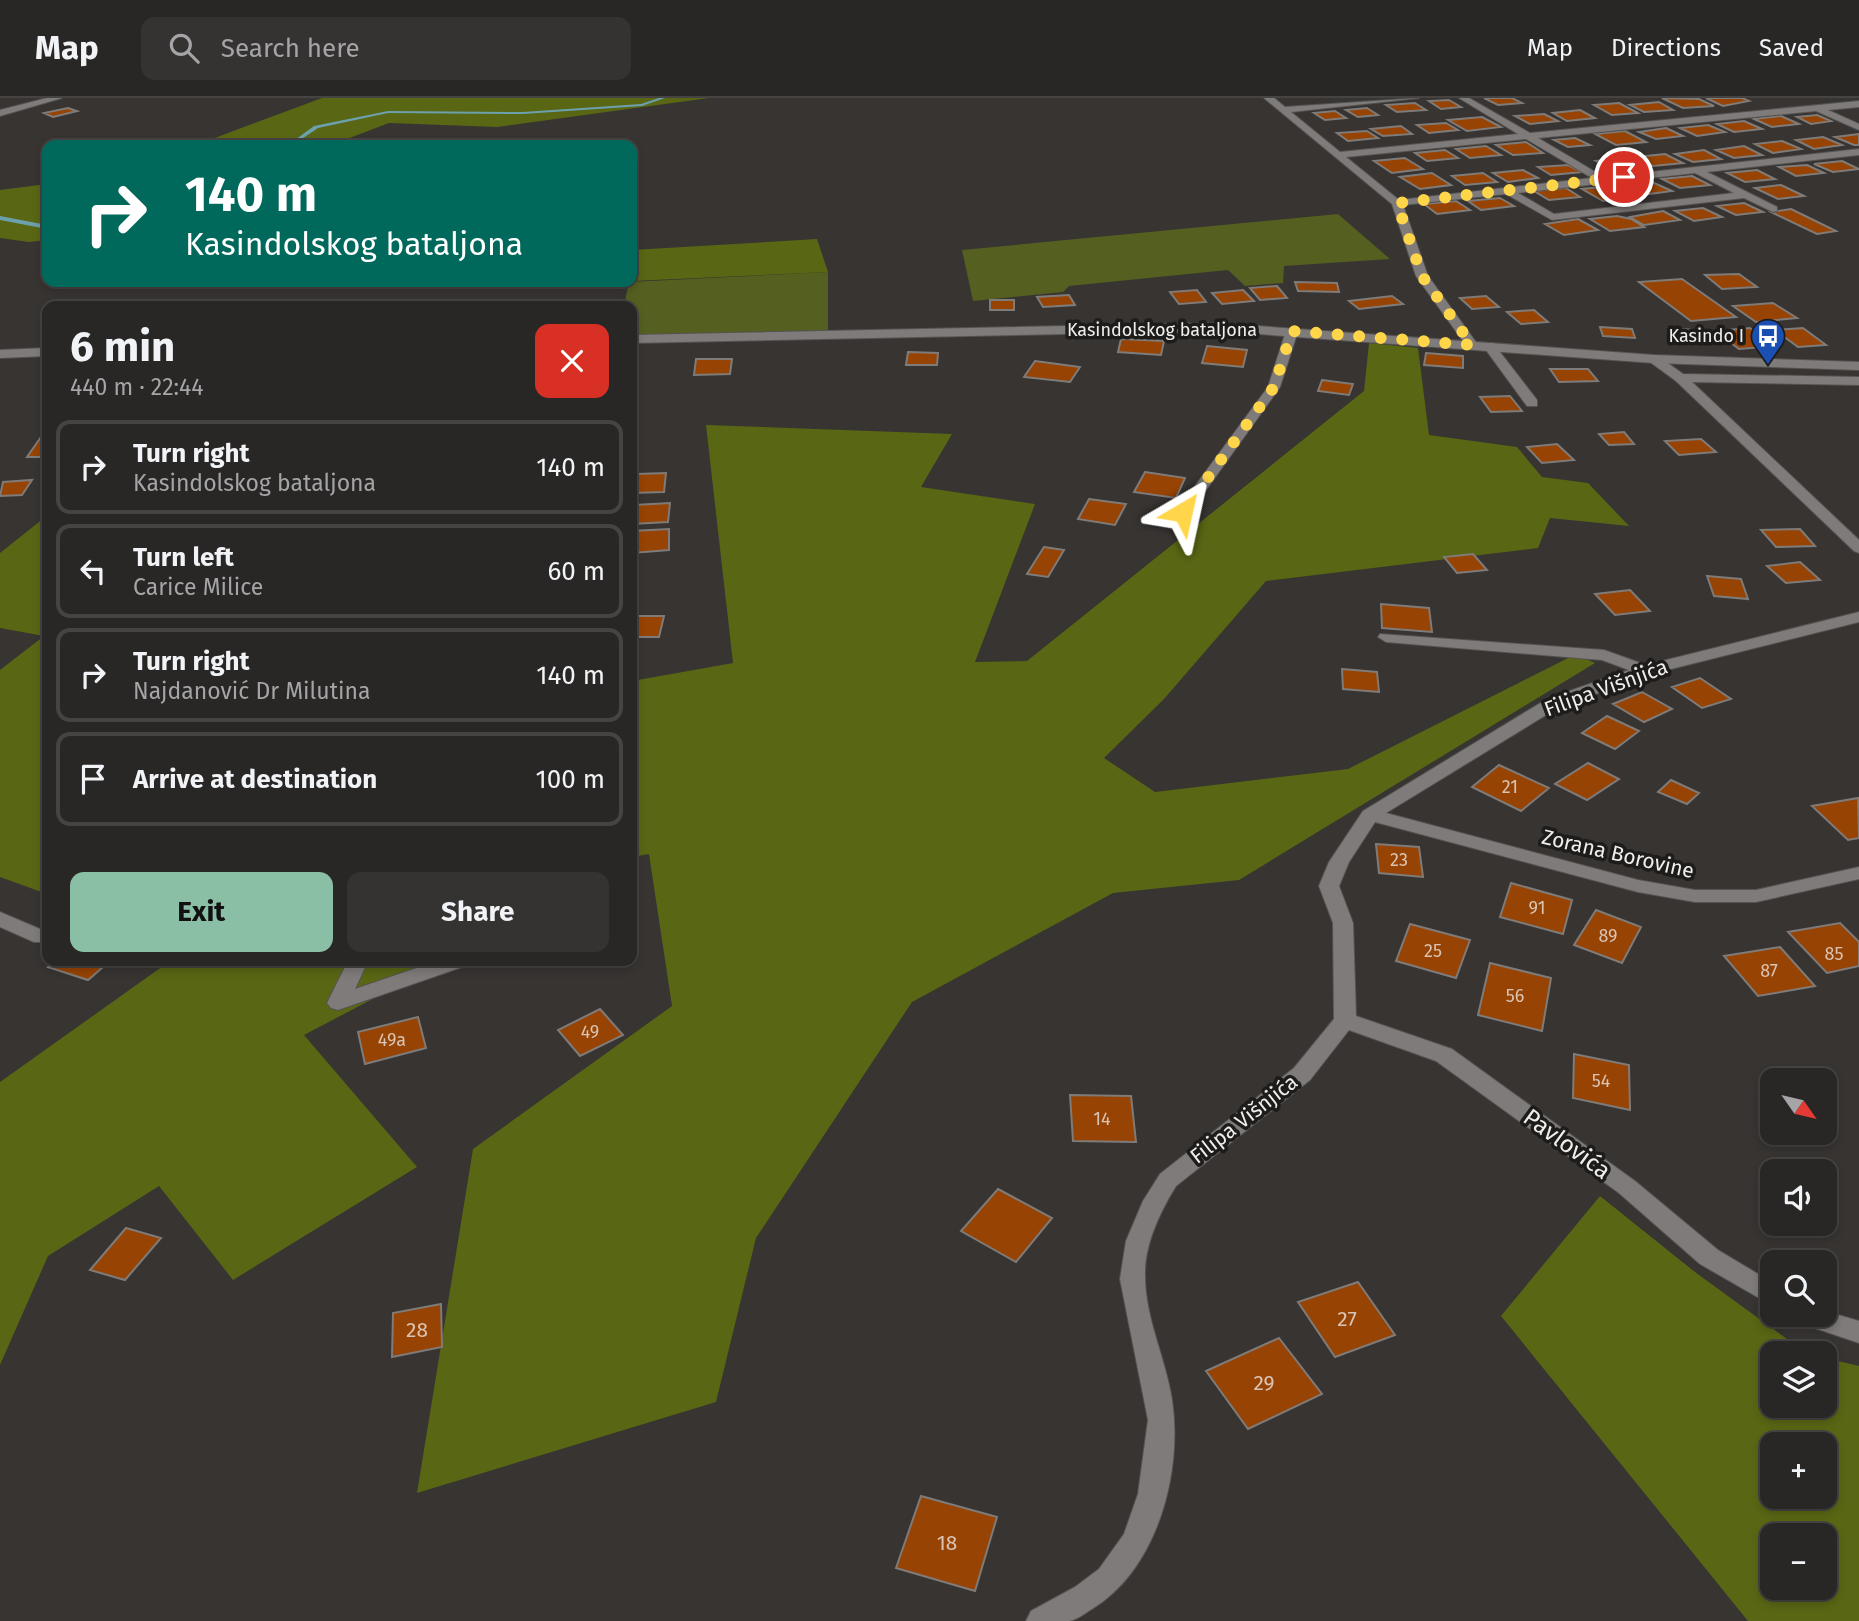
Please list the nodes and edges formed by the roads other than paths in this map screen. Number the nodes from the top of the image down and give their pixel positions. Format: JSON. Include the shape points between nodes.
{"nodes":[{"id":1,"x":58,"y":98,"type":"edge"},
{"id":2,"x":1268,"y":98,"type":"edge"},
{"id":3,"x":1415,"y":98,"type":"edge"},
{"id":4,"x":1463,"y":98,"type":"edge"},
{"id":5,"x":1796,"y":98,"type":"edge"},
{"id":6,"x":1859,"y":104,"type":"edge"},
{"id":7,"x":1818,"y":108,"type":"junction"},
{"id":8,"x":1283,"y":110,"type":"junction"},
{"id":9,"x":0,"y":113,"type":"edge"},
{"id":10,"x":1859,"y":127,"type":"edge"},
{"id":11,"x":1526,"y":135,"type":"junction"},
{"id":12,"x":1859,"y":152,"type":"edge"},
{"id":13,"x":1338,"y":155,"type":"junction"},
{"id":14,"x":1695,"y":169,"type":"junction"},
{"id":15,"x":1600,"y":179,"type":"junction"},
{"id":16,"x":1506,"y":190,"type":"junction"},
{"id":17,"x":1747,"y":195,"type":"junction"},
{"id":18,"x":1397,"y":203,"type":"junction"},
{"id":19,"x":1773,"y":209,"type":"dead end"},
{"id":20,"x":1292,"y":331,"type":"junction"},
{"id":21,"x":637,"y":339,"type":"edge"},
{"id":22,"x":1472,"y":345,"type":"junction"},
{"id":23,"x":1489,"y":346,"type":"junction"},
{"id":24,"x":42,"y":352,"type":"edge"},
{"id":25,"x":0,"y":354,"type":"edge"},
{"id":26,"x":1654,"y":359,"type":"junction"},
{"id":27,"x":1859,"y":366,"type":"edge"},
{"id":28,"x":1680,"y":379,"type":"junction"},
{"id":29,"x":1859,"y":380,"type":"edge"},
{"id":30,"x":1532,"y":403,"type":"dead end"},
{"id":31,"x":1183,"y":512,"type":"dead end"},
{"id":32,"x":1859,"y":548,"type":"edge"},
{"id":33,"x":1859,"y":617,"type":"edge"},
{"id":34,"x":1387,"y":637,"type":"dead end"},
{"id":35,"x":1645,"y":670,"type":"junction"},
{"id":36,"x":1370,"y":815,"type":"junction"},
{"id":37,"x":1859,"y":873,"type":"edge"},
{"id":38,"x":0,"y":919,"type":"edge"},
{"id":39,"x":41,"y":937,"type":"dead end"},
{"id":40,"x":356,"y":966,"type":"edge"},
{"id":41,"x":444,"y":966,"type":"edge"},
{"id":42,"x":1345,"y":1020,"type":"junction"},
{"id":43,"x":1760,"y":1288,"type":"edge"},
{"id":44,"x":1837,"y":1325,"type":"edge"},
{"id":45,"x":1859,"y":1332,"type":"edge"},
{"id":46,"x":1041,"y":1621,"type":"edge"}],
"edges":[{"from":1,"to":9,"type":"street"},
{"from":2,"to":8,"type":"street"},
{"from":3,"to":8,"type":"street"},
{"from":4,"to":11,"type":"street"},
{"from":5,"to":7,"type":"street"},
{"from":6,"to":7,"type":"street"},
{"from":7,"to":10,"type":"street"},
{"from":7,"to":11,"type":"street"},
{"from":8,"to":13,"type":"street"},
{"from":11,"to":13,"type":"street"},
{"from":11,"to":15,"type":"street"},
{"from":12,"to":14,"type":"street"},
{"from":13,"to":18,"type":"street"},
{"from":14,"to":15,"type":"street"},
{"from":14,"to":17,"type":"street"},
{"from":15,"to":16,"type":"street"},
{"from":16,"to":17,"type":"street","via":[[1552,217]]},
{"from":16,"to":18,"type":"street"},
{"from":17,"to":19,"type":"street"},
{"from":18,"to":22,"type":"street","via":[[1422,276]]},
{"from":20,"to":21,"type":"street","name":"Kasindolskog bataljona","via":[[1217,327]]},
{"from":20,"to":22,"type":"street","name":"Kasindolskog bataljona"},
{"from":20,"to":31,"type":"street","via":[[1274,387]]},
{"from":22,"to":23,"type":"street","name":"Kasindolskog bataljona"},
{"from":23,"to":26,"type":"street","name":"Kasindolskog bataljona"},
{"from":23,"to":30,"type":"street"},
{"from":24,"to":25,"type":"street"},
{"from":26,"to":27,"type":"street","name":"Kasindolskog bataljona"},
{"from":26,"to":28,"type":"street"},
{"from":28,"to":29,"type":"street"},
{"from":28,"to":32,"type":"street"},
{"from":33,"to":35,"type":"street","name":"Filipa Višnjića"},
{"from":34,"to":35,"type":"street","via":[[1604,655]]},
{"from":35,"to":36,"type":"street","name":"Filipa Višnjića","via":[[1553,703]]},
{"from":36,"to":37,"type":"street","name":"Zorana Borovine","via":[[1637,886],[1695,896],[1756,896]]},
{"from":36,"to":42,"type":"street","name":"Filipa Višnjića","via":[[1329,886],[1343,923]]},
{"from":38,"to":39,"type":"street"},
{"from":40,"to":41,"type":"street","via":[[338,1003]]},
{"from":42,"to":43,"type":"street","name":"Pavlovića","via":[[1444,1055],[1627,1187],[1709,1257]]},
{"from":42,"to":46,"type":"street","name":"Filipa Višnjića","via":[[1302,1074],[1168,1180],[1155,1199],[1132,1278],[1160,1401],[1161,1436],[1154,1483],[1138,1537],[1110,1578]]},
{"from":44,"to":45,"type":"street"}]}
